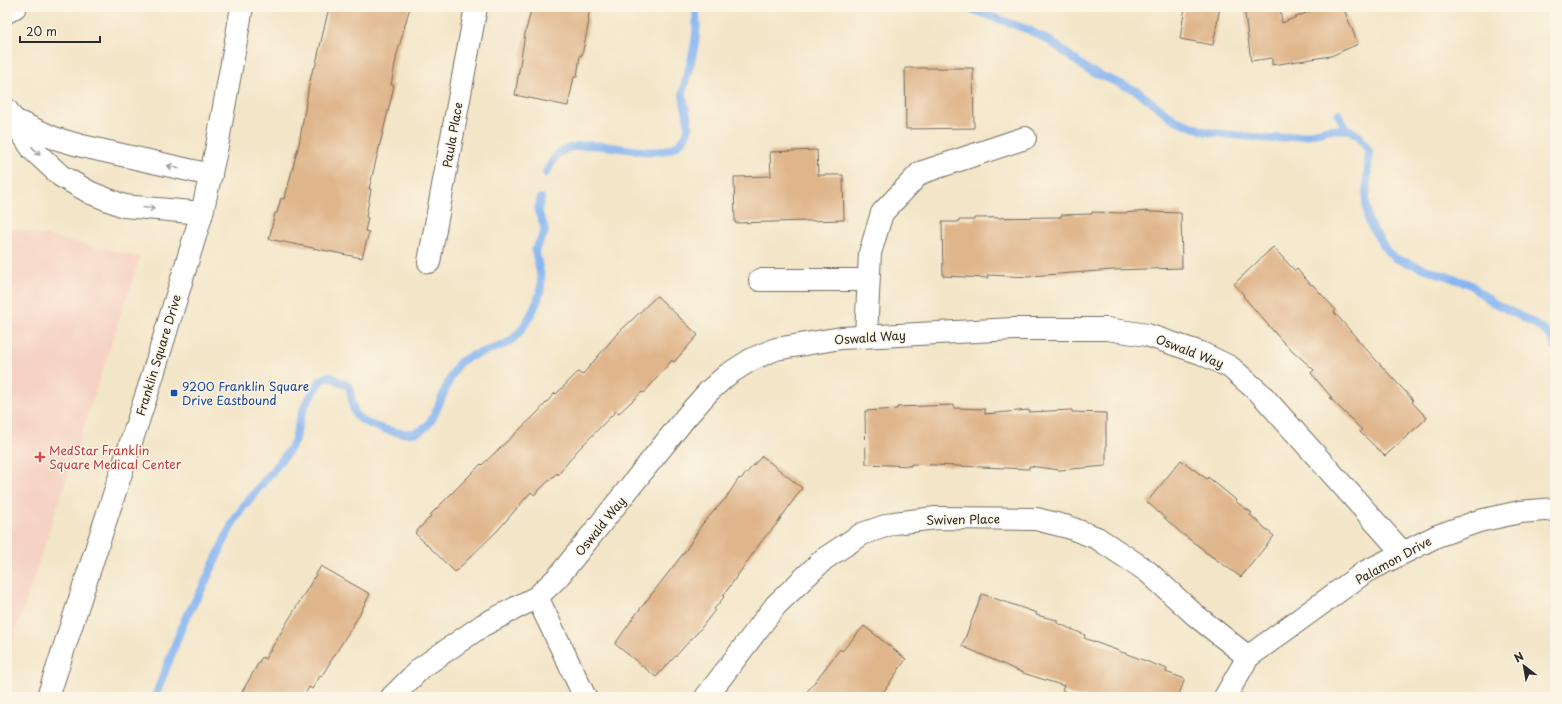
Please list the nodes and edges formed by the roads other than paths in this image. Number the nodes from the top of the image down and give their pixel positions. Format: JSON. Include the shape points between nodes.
{"nodes":[{"id":1,"x":15,"y":7,"type":"edge"},
{"id":2,"x":242,"y":7,"type":"edge"},
{"id":3,"x":476,"y":7,"type":"edge"},
{"id":4,"x":7,"y":12,"type":"edge"},
{"id":5,"x":10,"y":115,"type":"edge"},
{"id":6,"x":1025,"y":138,"type":"dead end"},
{"id":7,"x":211,"y":175,"type":"junction"},
{"id":8,"x":202,"y":213,"type":"junction"},
{"id":9,"x":429,"y":262,"type":"dead end"},
{"id":10,"x":760,"y":280,"type":"dead end"},
{"id":11,"x":868,"y":280,"type":"junction"},
{"id":12,"x":866,"y":336,"type":"junction"},
{"id":13,"x":1555,"y":509,"type":"edge"},
{"id":14,"x":1402,"y":552,"type":"junction"},
{"id":15,"x":538,"y":597,"type":"junction"},
{"id":16,"x":1248,"y":657,"type":"junction"},
{"id":17,"x":48,"y":697,"type":"edge"},
{"id":18,"x":392,"y":697,"type":"edge"},
{"id":19,"x":585,"y":697,"type":"edge"},
{"id":20,"x":706,"y":697,"type":"edge"},
{"id":21,"x":1225,"y":697,"type":"edge"}],
"edges":[{"from":1,"to":4,"type":"street"},
{"from":2,"to":7,"type":"street","name":"Franklin Square Drive"},
{"from":3,"to":9,"type":"street","name":"Paula Place"},
{"from":7,"to":5,"type":"street","one_way":true,"via":[[54,138]]},
{"from":5,"to":8,"type":"street","one_way":true,"via":[[33,150],[61,176],[91,194],[124,206]]},
{"from":6,"to":11,"type":"street","via":[[920,173],[882,213],[870,253]]},
{"from":7,"to":8,"type":"street","name":"Franklin Square Drive"},
{"from":8,"to":17,"type":"street","name":"Franklin Square Drive","via":[[150,384]]},
{"from":10,"to":11,"type":"street"},
{"from":11,"to":12,"type":"street"},
{"from":12,"to":14,"type":"street","name":"Oswald Way","via":[[1014,328],[1107,329],[1147,334],[1201,353],[1230,367],[1262,395]]},
{"from":12,"to":15,"type":"street","name":"Oswald Way","via":[[776,349],[752,359],[727,375],[686,417],[558,577]]},
{"from":13,"to":14,"type":"street","name":"Palamon Drive","via":[[1520,512],[1479,521]]},
{"from":14,"to":16,"type":"street","name":"Palamon Drive","via":[[1365,572]]},
{"from":15,"to":18,"type":"street","name":"Oswald Way","via":[[483,625],[420,668]]},
{"from":15,"to":19,"type":"street"},
{"from":16,"to":20,"type":"street","name":"Swiven Place","via":[[1147,571],[1097,538],[1036,518],[936,518],[894,523],[862,534],[824,559],[776,605]]},
{"from":16,"to":21,"type":"street","name":"Palamon Drive"}]}
